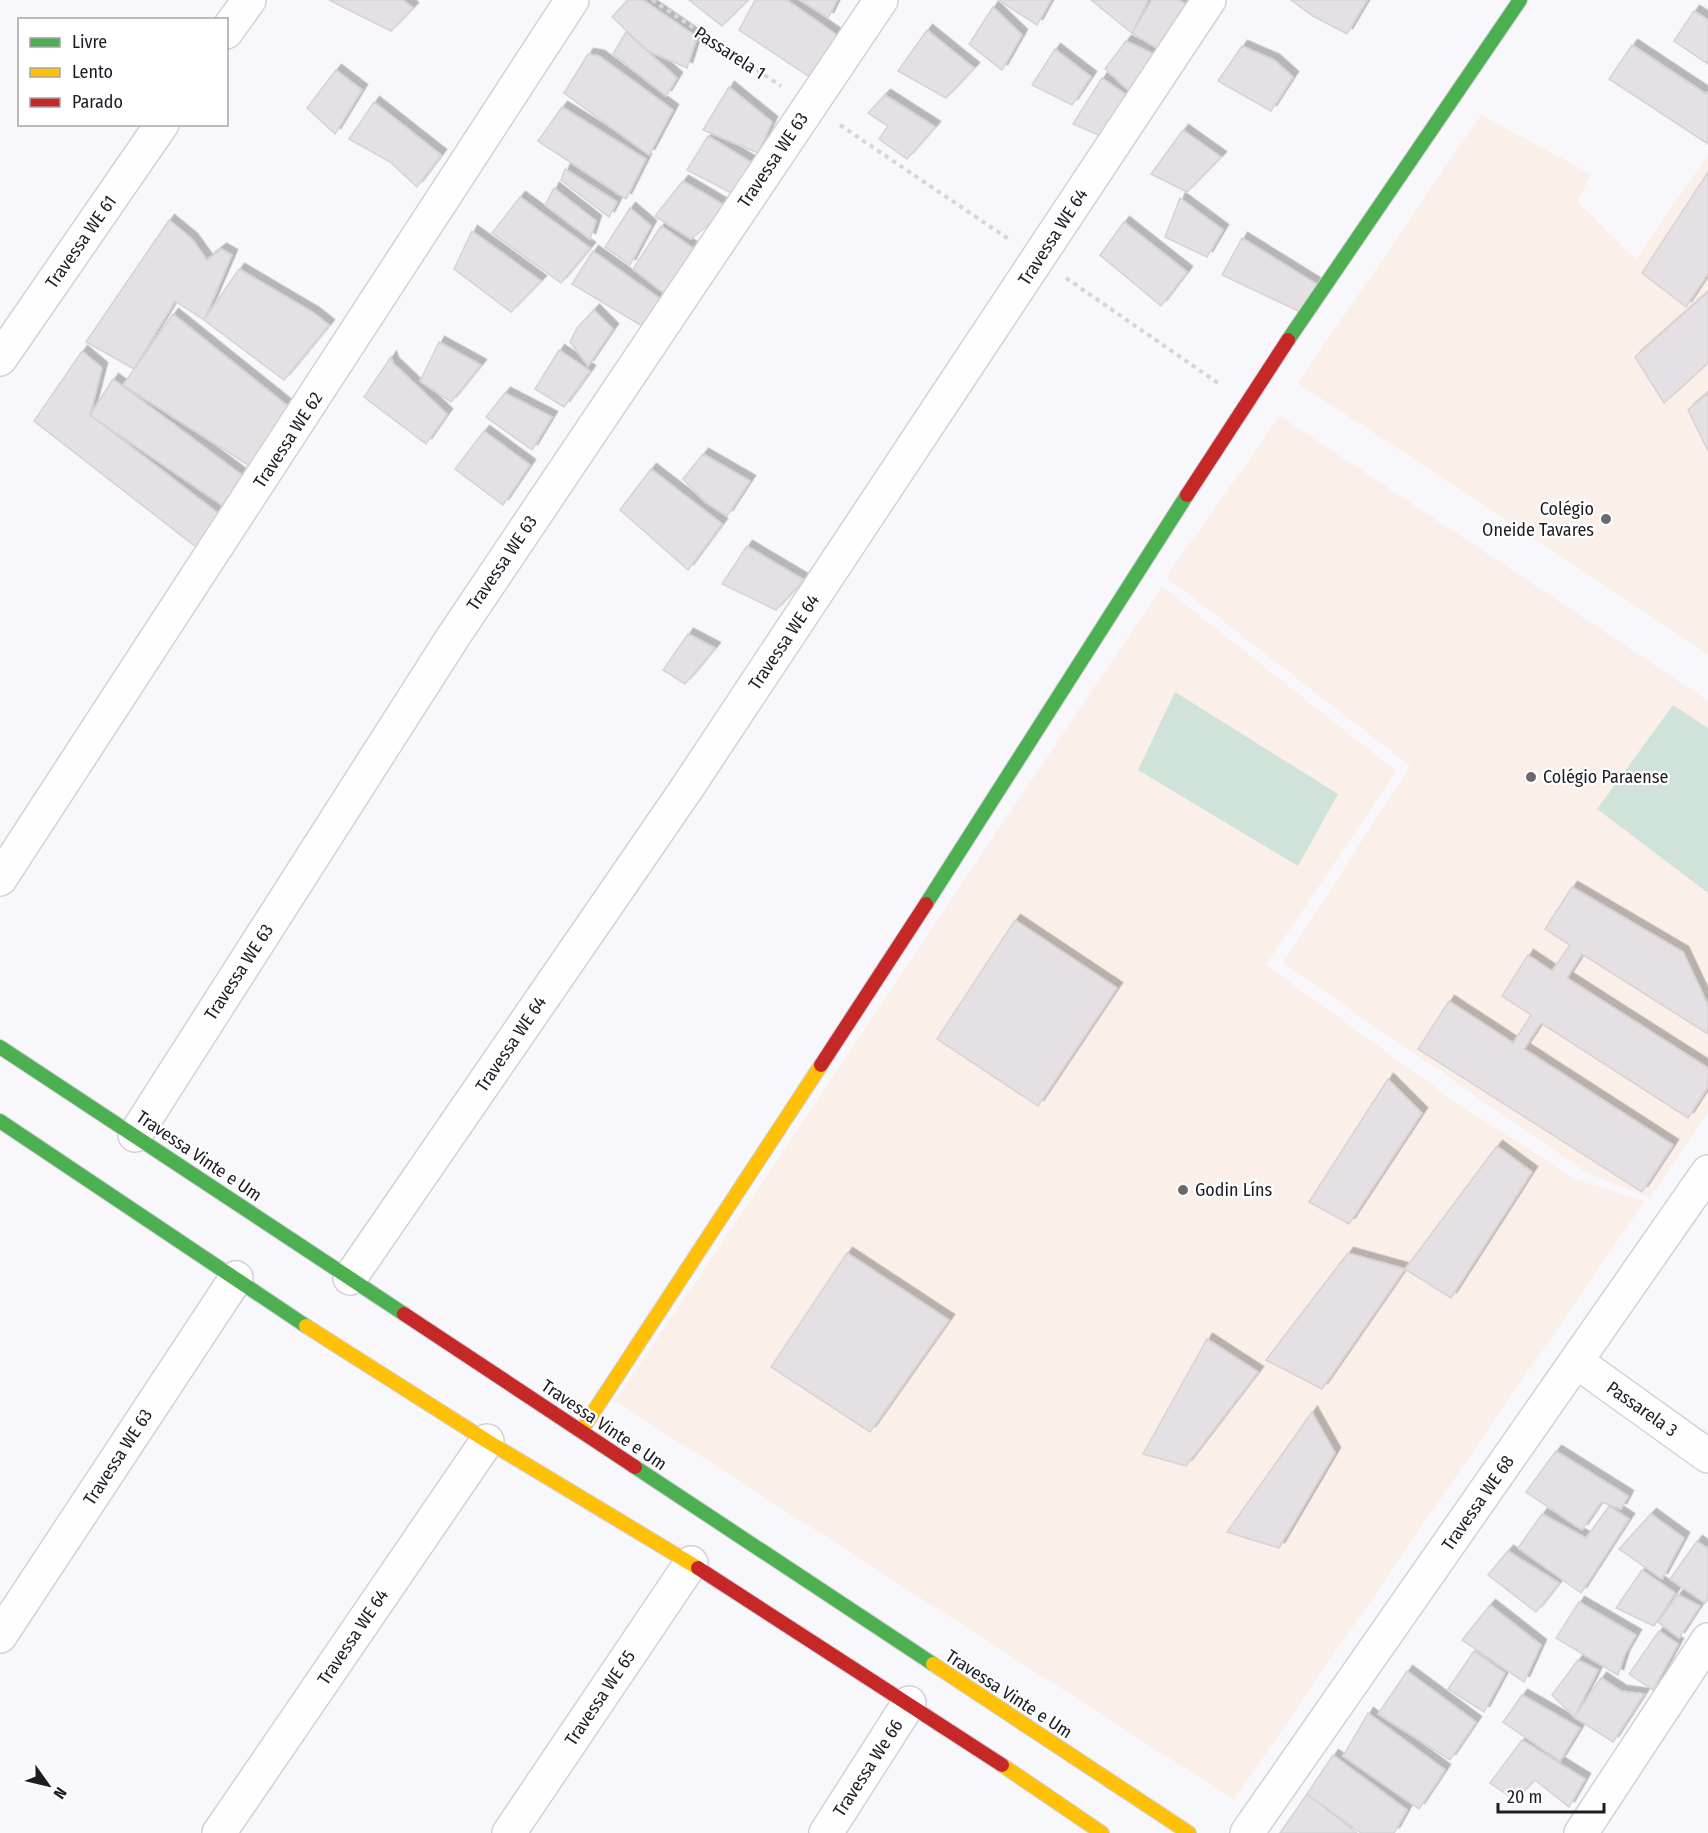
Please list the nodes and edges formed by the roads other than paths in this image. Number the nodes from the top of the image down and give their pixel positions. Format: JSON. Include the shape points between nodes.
{"nodes":[{"id":1,"x":249,"y":0,"type":"edge"},
{"id":2,"x":572,"y":0,"type":"edge"},
{"id":3,"x":881,"y":0,"type":"edge"},
{"id":4,"x":1209,"y":0,"type":"edge"},
{"id":5,"x":1520,"y":0,"type":"edge"},
{"id":6,"x":228,"y":29,"type":"edge"},
{"id":7,"x":161,"y":126,"type":"edge"},
{"id":8,"x":3,"y":347,"type":"edge"},
{"id":9,"x":0,"y":879,"type":"edge"},
{"id":10,"x":0,"y":1047,"type":"edge"},
{"id":11,"x":3,"y":1130,"type":"edge"},
{"id":12,"x":135,"y":1135,"type":"junction"},
{"id":13,"x":1708,"y":1172,"type":"edge"},
{"id":14,"x":236,"y":1278,"type":"junction"},
{"id":15,"x":350,"y":1278,"type":"junction"},
{"id":16,"x":1577,"y":1362,"type":"junction"},
{"id":17,"x":581,"y":1431,"type":"junction"},
{"id":18,"x":487,"y":1441,"type":"junction"},
{"id":19,"x":1708,"y":1456,"type":"edge"},
{"id":20,"x":691,"y":1563,"type":"junction"},
{"id":21,"x":0,"y":1636,"type":"edge"},
{"id":22,"x":1708,"y":1640,"type":"edge"},
{"id":23,"x":909,"y":1703,"type":"junction"},
{"id":24,"x":219,"y":1833,"type":"edge"},
{"id":25,"x":509,"y":1833,"type":"edge"},
{"id":26,"x":826,"y":1833,"type":"edge"},
{"id":27,"x":1102,"y":1833,"type":"edge"},
{"id":28,"x":1189,"y":1833,"type":"edge"},
{"id":29,"x":1247,"y":1833,"type":"edge"},
{"id":30,"x":1581,"y":1833,"type":"edge"}],
"edges":[{"from":1,"to":6,"type":"street"},
{"from":2,"to":9,"type":"street","name":"Travessa WE 62"},
{"from":3,"to":12,"type":"street","name":"Travessa WE 63","via":[[453,637]]},
{"from":4,"to":15,"type":"street","name":"Travessa WE 64","via":[[685,791]]},
{"from":5,"to":17,"type":"main road","via":[[1246,402],[901,943]]},
{"from":7,"to":8,"type":"street","name":"Travessa WE 61"},
{"from":10,"to":12,"type":"main road","name":"Travessa Vinte e Um"},
{"from":11,"to":14,"type":"main road"},
{"from":12,"to":15,"type":"main road","name":"Travessa Vinte e Um"},
{"from":13,"to":16,"type":"street","name":"Travessa WE 68"},
{"from":14,"to":18,"type":"main road"},
{"from":14,"to":21,"type":"street","name":"Travessa WE 63"},
{"from":15,"to":17,"type":"main road","name":"Travessa Vinte e Um"},
{"from":16,"to":19,"type":"street","name":"Passarela 3"},
{"from":16,"to":29,"type":"street","name":"Travessa WE 68"},
{"from":17,"to":28,"type":"main road","name":"Travessa Vinte e Um"},
{"from":18,"to":20,"type":"main road"},
{"from":18,"to":24,"type":"street","name":"Travessa WE 64"},
{"from":20,"to":23,"type":"main road"},
{"from":20,"to":25,"type":"street","name":"Travessa WE 65"},
{"from":22,"to":30,"type":"street"},
{"from":23,"to":26,"type":"street","name":"Travessa We 66"},
{"from":23,"to":27,"type":"main road"}]}
